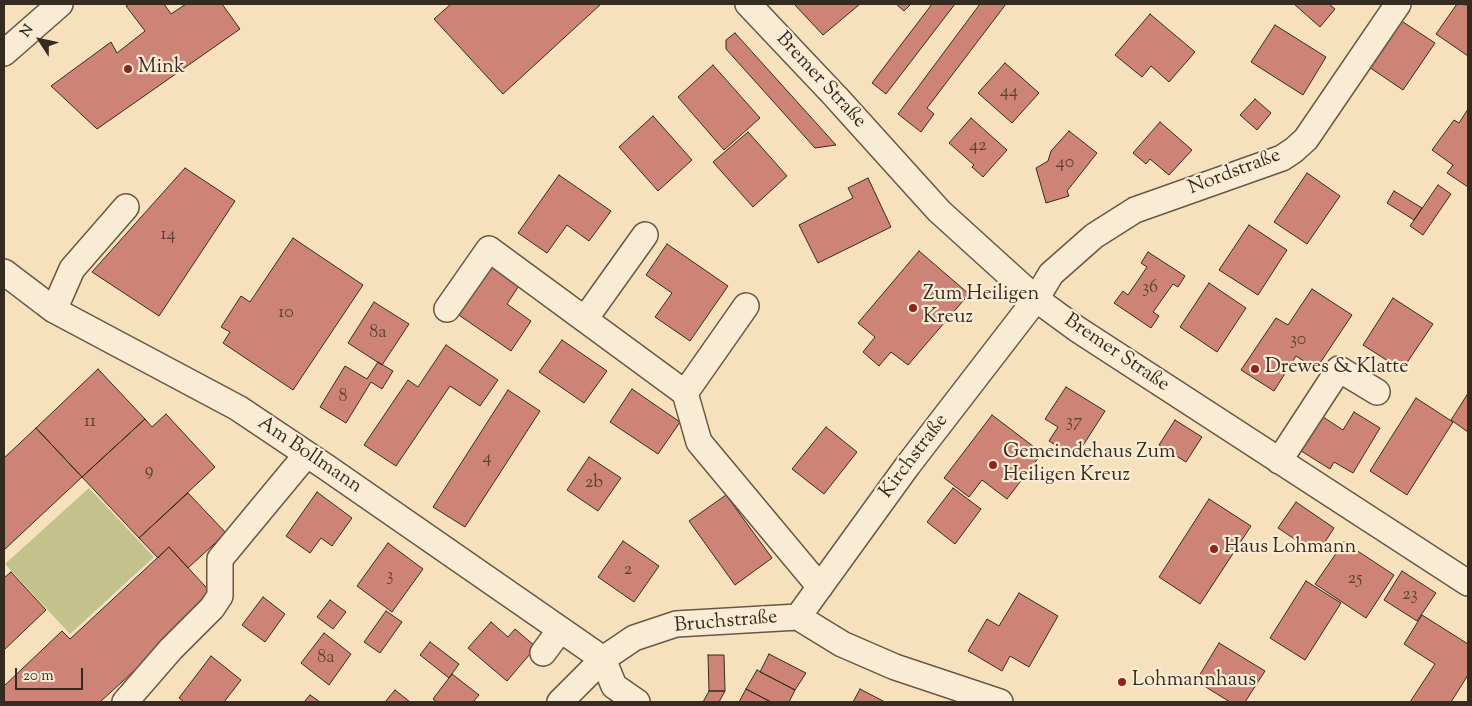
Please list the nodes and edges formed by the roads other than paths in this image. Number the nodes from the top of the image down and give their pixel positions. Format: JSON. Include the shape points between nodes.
{"nodes":[{"id":1,"x":60,"y":4,"type":"edge"},
{"id":2,"x":748,"y":4,"type":"edge"},
{"id":3,"x":1398,"y":4,"type":"edge"},
{"id":4,"x":4,"y":53,"type":"edge"},
{"id":5,"x":126,"y":207,"type":"dead end"},
{"id":6,"x":645,"y":235,"type":"dead end"},
{"id":7,"x":4,"y":272,"type":"edge"},
{"id":8,"x":1036,"y":300,"type":"junction"},
{"id":9,"x":746,"y":306,"type":"dead end"},
{"id":10,"x":447,"y":309,"type":"dead end"},
{"id":11,"x":54,"y":310,"type":"junction"},
{"id":12,"x":584,"y":319,"type":"junction"},
{"id":13,"x":685,"y":392,"type":"junction"},
{"id":14,"x":1377,"y":392,"type":"dead end"},
{"id":15,"x":307,"y":454,"type":"junction"},
{"id":16,"x":1278,"y":461,"type":"junction"},
{"id":17,"x":1468,"y":584,"type":"edge"},
{"id":18,"x":820,"y":588,"type":"junction"},
{"id":19,"x":798,"y":618,"type":"junction"},
{"id":20,"x":560,"y":630,"type":"junction"},
{"id":21,"x":543,"y":653,"type":"dead end"},
{"id":22,"x":603,"y":660,"type":"junction"},
{"id":23,"x":125,"y":702,"type":"edge"},
{"id":24,"x":560,"y":702,"type":"edge"},
{"id":25,"x":637,"y":702,"type":"edge"},
{"id":26,"x":1000,"y":702,"type":"edge"}],
"edges":[{"from":1,"to":4,"type":"street"},
{"from":2,"to":8,"type":"street","name":"Bremer Straße","via":[[939,212]]},
{"from":3,"to":8,"type":"street","name":"Nordstraße","via":[[1306,139],[1294,150],[1282,158],[1135,210],[1072,253],[1052,274]]},
{"from":5,"to":11,"type":"street","via":[[72,269]]},
{"from":6,"to":12,"type":"street"},
{"from":7,"to":11,"type":"street","name":"Am Bollmann"},
{"from":8,"to":16,"type":"street","name":"Bremer Straße"},
{"from":8,"to":18,"type":"street","name":"Kirchstraße","via":[[908,465]]},
{"from":9,"to":13,"type":"street"},
{"from":10,"to":12,"type":"street","via":[[489,249]]},
{"from":11,"to":15,"type":"street","name":"Am Bollmann","via":[[238,408]]},
{"from":12,"to":13,"type":"street"},
{"from":13,"to":18,"type":"street","via":[[699,442]]},
{"from":14,"to":16,"type":"street","via":[[1339,369]]},
{"from":15,"to":20,"type":"street","name":"Am Bollmann"},
{"from":15,"to":23,"type":"street","via":[[220,559],[220,596],[212,608]]},
{"from":16,"to":17,"type":"street","name":"Bremer Straße"},
{"from":18,"to":19,"type":"street","name":"Kirchstraße"},
{"from":19,"to":22,"type":"street","name":"Bruchstraße","via":[[676,624],[634,638]]},
{"from":19,"to":26,"type":"street","via":[[842,644],[895,667]]},
{"from":20,"to":21,"type":"street"},
{"from":20,"to":22,"type":"street","name":"Am Bollmann"},
{"from":22,"to":24,"type":"street","name":"Bruchstraße"},
{"from":22,"to":25,"type":"street","via":[[614,686]]}]}
